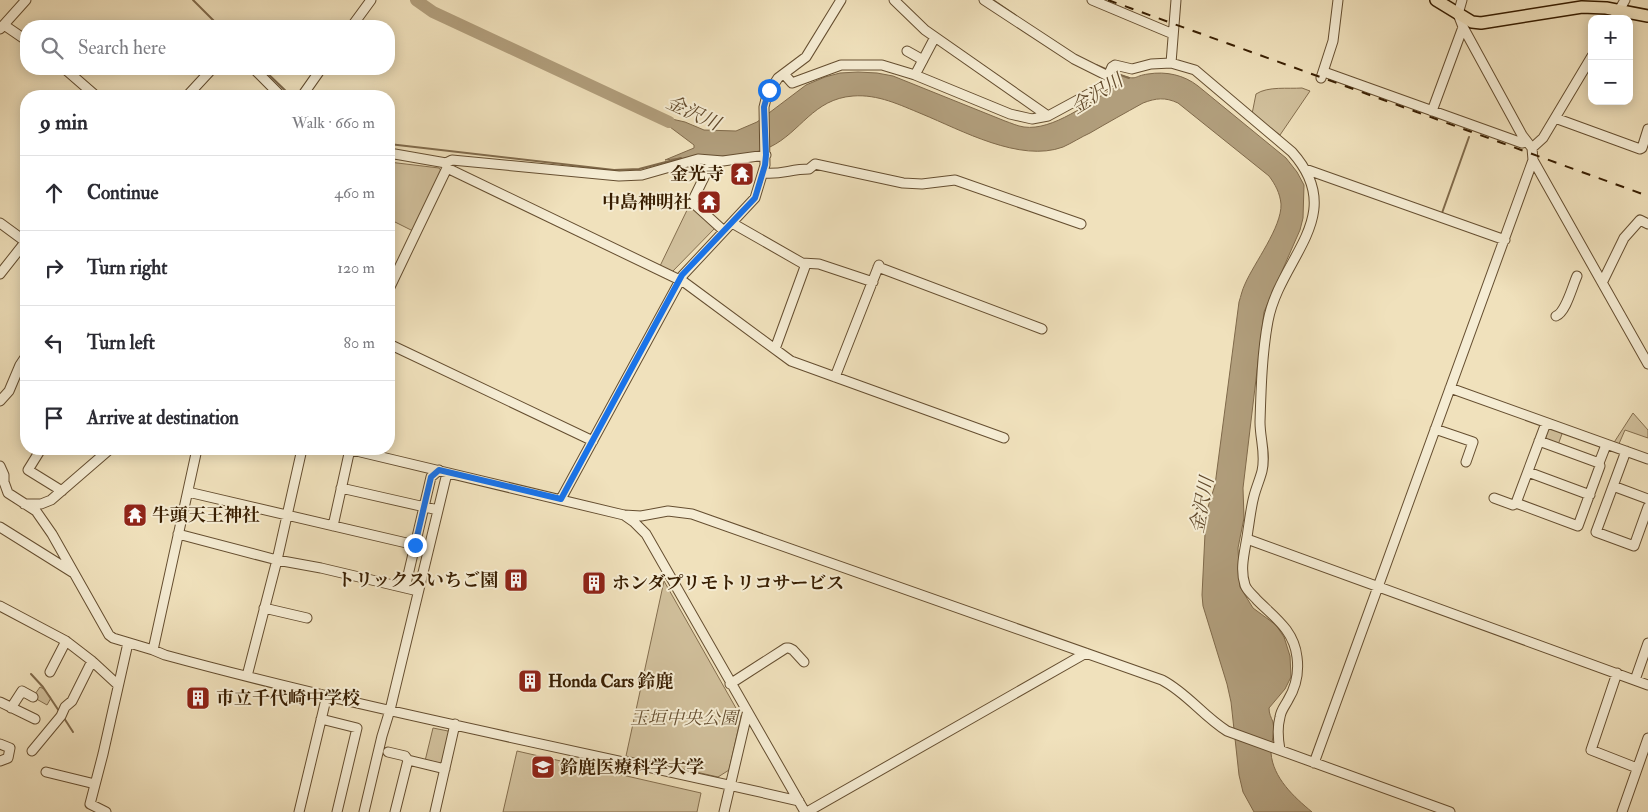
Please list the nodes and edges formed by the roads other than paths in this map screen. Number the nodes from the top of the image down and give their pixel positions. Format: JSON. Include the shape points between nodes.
{"nodes":[{"id":1,"x":26,"y":0,"type":"edge"},
{"id":2,"x":371,"y":0,"type":"edge"},
{"id":3,"x":842,"y":0,"type":"edge"},
{"id":4,"x":894,"y":0,"type":"edge"},
{"id":5,"x":984,"y":0,"type":"edge"},
{"id":6,"x":1092,"y":0,"type":"edge"},
{"id":7,"x":1176,"y":0,"type":"edge"},
{"id":8,"x":1338,"y":0,"type":"edge"},
{"id":9,"x":1436,"y":0,"type":"edge"},
{"id":10,"x":1462,"y":0,"type":"edge"},
{"id":11,"x":1619,"y":9,"type":"edge"},
{"id":12,"x":1458,"y":14,"type":"junction"},
{"id":13,"x":1648,"y":16,"type":"edge"},
{"id":14,"x":356,"y":20,"type":"edge"},
{"id":15,"x":2,"y":27,"type":"edge"},
{"id":16,"x":1462,"y":27,"type":"junction"},
{"id":17,"x":1173,"y":34,"type":"junction"},
{"id":18,"x":20,"y":36,"type":"edge"},
{"id":19,"x":936,"y":37,"type":"junction"},
{"id":20,"x":907,"y":51,"type":"dead end"},
{"id":21,"x":923,"y":60,"type":"junction"},
{"id":22,"x":1590,"y":60,"type":"edge"},
{"id":23,"x":1171,"y":63,"type":"junction"},
{"id":24,"x":1109,"y":73,"type":"junction"},
{"id":25,"x":784,"y":74,"type":"junction"},
{"id":26,"x":72,"y":75,"type":"edge"},
{"id":27,"x":206,"y":75,"type":"edge"},
{"id":28,"x":260,"y":75,"type":"edge"},
{"id":29,"x":317,"y":75,"type":"edge"},
{"id":30,"x":916,"y":75,"type":"junction"},
{"id":31,"x":89,"y":90,"type":"edge"},
{"id":32,"x":193,"y":90,"type":"edge"},
{"id":33,"x":275,"y":90,"type":"edge"},
{"id":34,"x":306,"y":90,"type":"edge"},
{"id":35,"x":1432,"y":111,"type":"junction"},
{"id":36,"x":1048,"y":116,"type":"junction"},
{"id":37,"x":1555,"y":118,"type":"junction"},
{"id":38,"x":1648,"y":129,"type":"edge"},
{"id":39,"x":1529,"y":145,"type":"junction"},
{"id":40,"x":395,"y":154,"type":"edge"},
{"id":41,"x":766,"y":155,"type":"junction"},
{"id":42,"x":1533,"y":160,"type":"junction"},
{"id":43,"x":712,"y":161,"type":"junction"},
{"id":44,"x":446,"y":165,"type":"junction"},
{"id":45,"x":1304,"y":169,"type":"junction"},
{"id":46,"x":763,"y":173,"type":"junction"},
{"id":47,"x":0,"y":223,"type":"edge"},
{"id":48,"x":732,"y":223,"type":"junction"},
{"id":49,"x":1081,"y":224,"type":"dead end"},
{"id":50,"x":1648,"y":224,"type":"edge"},
{"id":51,"x":724,"y":231,"type":"junction"},
{"id":52,"x":20,"y":237,"type":"edge"},
{"id":53,"x":1505,"y":240,"type":"junction"},
{"id":54,"x":20,"y":249,"type":"edge"},
{"id":55,"x":806,"y":264,"type":"junction"},
{"id":56,"x":0,"y":274,"type":"edge"},
{"id":57,"x":395,"y":276,"type":"edge"},
{"id":58,"x":1577,"y":276,"type":"dead end"},
{"id":59,"x":680,"y":280,"type":"junction"},
{"id":60,"x":1603,"y":281,"type":"junction"},
{"id":61,"x":872,"y":282,"type":"junction"},
{"id":62,"x":1556,"y":316,"type":"dead end"},
{"id":63,"x":1042,"y":329,"type":"dead end"},
{"id":64,"x":395,"y":347,"type":"edge"},
{"id":65,"x":775,"y":349,"type":"junction"},
{"id":66,"x":1648,"y":364,"type":"edge"},
{"id":67,"x":20,"y":365,"type":"edge"},
{"id":68,"x":835,"y":377,"type":"junction"},
{"id":69,"x":1450,"y":388,"type":"junction"},
{"id":70,"x":0,"y":401,"type":"edge"},
{"id":71,"x":1546,"y":423,"type":"junction"},
{"id":72,"x":1435,"y":428,"type":"junction"},
{"id":73,"x":1004,"y":438,"type":"dead end"},
{"id":74,"x":593,"y":441,"type":"junction"},
{"id":75,"x":1539,"y":441,"type":"junction"},
{"id":76,"x":1606,"y":445,"type":"junction"},
{"id":77,"x":1626,"y":451,"type":"junction"},
{"id":78,"x":37,"y":455,"type":"edge"},
{"id":79,"x":103,"y":455,"type":"edge"},
{"id":80,"x":196,"y":455,"type":"edge"},
{"id":81,"x":301,"y":455,"type":"edge"},
{"id":82,"x":348,"y":455,"type":"edge"},
{"id":83,"x":375,"y":455,"type":"edge"},
{"id":84,"x":1648,"y":459,"type":"edge"},
{"id":85,"x":1466,"y":462,"type":"dead end"},
{"id":86,"x":1599,"y":463,"type":"junction"},
{"id":87,"x":0,"y":466,"type":"edge"},
{"id":88,"x":443,"y":471,"type":"junction"},
{"id":89,"x":1528,"y":472,"type":"junction"},
{"id":90,"x":2,"y":483,"type":"edge"},
{"id":91,"x":1613,"y":486,"type":"junction"},
{"id":92,"x":341,"y":488,"type":"junction"},
{"id":93,"x":62,"y":491,"type":"junction"},
{"id":94,"x":188,"y":492,"type":"junction"},
{"id":95,"x":1590,"y":495,"type":"junction"},
{"id":96,"x":1494,"y":498,"type":"dead end"},
{"id":97,"x":561,"y":499,"type":"junction"},
{"id":98,"x":1648,"y":499,"type":"edge"},
{"id":99,"x":1516,"y":503,"type":"junction"},
{"id":100,"x":24,"y":504,"type":"junction"},
{"id":101,"x":424,"y":507,"type":"junction"},
{"id":102,"x":1648,"y":507,"type":"edge"},
{"id":103,"x":438,"y":510,"type":"junction"},
{"id":104,"x":624,"y":514,"type":"junction"},
{"id":105,"x":287,"y":515,"type":"junction"},
{"id":106,"x":333,"y":526,"type":"junction"},
{"id":107,"x":0,"y":527,"type":"edge"},
{"id":108,"x":178,"y":534,"type":"junction"},
{"id":109,"x":1247,"y":538,"type":"junction"},
{"id":110,"x":415,"y":545,"type":"junction"},
{"id":111,"x":428,"y":548,"type":"junction"},
{"id":112,"x":277,"y":560,"type":"junction"},
{"id":113,"x":75,"y":573,"type":"junction"},
{"id":114,"x":1378,"y":587,"type":"junction"},
{"id":115,"x":405,"y":588,"type":"junction"},
{"id":116,"x":418,"y":591,"type":"junction"},
{"id":117,"x":0,"y":606,"type":"edge"},
{"id":118,"x":264,"y":608,"type":"junction"},
{"id":119,"x":306,"y":618,"type":"dead end"},
{"id":120,"x":66,"y":641,"type":"junction"},
{"id":121,"x":128,"y":643,"type":"junction"},
{"id":122,"x":1648,"y":643,"type":"edge"},
{"id":123,"x":152,"y":650,"type":"junction"},
{"id":124,"x":1086,"y":653,"type":"junction"},
{"id":125,"x":92,"y":661,"type":"junction"},
{"id":126,"x":804,"y":662,"type":"dead end"},
{"id":127,"x":50,"y":672,"type":"dead end"},
{"id":128,"x":1616,"y":674,"type":"junction"},
{"id":129,"x":247,"y":676,"type":"junction"},
{"id":130,"x":1635,"y":680,"type":"junction"},
{"id":131,"x":730,"y":684,"type":"junction"},
{"id":132,"x":118,"y":685,"type":"junction"},
{"id":133,"x":1648,"y":685,"type":"edge"},
{"id":134,"x":327,"y":695,"type":"junction"},
{"id":135,"x":33,"y":696,"type":"dead end"},
{"id":136,"x":0,"y":702,"type":"edge"},
{"id":137,"x":12,"y":708,"type":"junction"},
{"id":138,"x":390,"y":710,"type":"junction"},
{"id":139,"x":747,"y":714,"type":"junction"},
{"id":140,"x":34,"y":719,"type":"dead end"},
{"id":141,"x":321,"y":719,"type":"junction"},
{"id":142,"x":455,"y":724,"type":"junction"},
{"id":143,"x":1648,"y":738,"type":"edge"},
{"id":144,"x":0,"y":744,"type":"edge"},
{"id":145,"x":1279,"y":750,"type":"junction"},
{"id":146,"x":32,"y":751,"type":"dead end"},
{"id":147,"x":388,"y":752,"type":"dead end"},
{"id":148,"x":408,"y":760,"type":"junction"},
{"id":149,"x":0,"y":761,"type":"edge"},
{"id":150,"x":1314,"y":763,"type":"junction"},
{"id":151,"x":1637,"y":768,"type":"junction"},
{"id":152,"x":445,"y":769,"type":"junction"},
{"id":153,"x":46,"y":772,"type":"dead end"},
{"id":154,"x":95,"y":784,"type":"junction"},
{"id":155,"x":730,"y":785,"type":"junction"},
{"id":156,"x":799,"y":801,"type":"junction"},
{"id":157,"x":89,"y":808,"type":"edge"},
{"id":158,"x":106,"y":812,"type":"edge"},
{"id":159,"x":299,"y":812,"type":"edge"},
{"id":160,"x":337,"y":812,"type":"edge"},
{"id":161,"x":364,"y":812,"type":"edge"},
{"id":162,"x":395,"y":812,"type":"edge"},
{"id":163,"x":435,"y":812,"type":"edge"},
{"id":164,"x":724,"y":812,"type":"edge"},
{"id":165,"x":806,"y":812,"type":"edge"},
{"id":166,"x":1450,"y":812,"type":"edge"},
{"id":167,"x":1622,"y":812,"type":"edge"}],
"edges":[{"from":1,"to":15,"type":"street"},
{"from":2,"to":14,"type":"street"},
{"from":3,"to":25,"type":"street","via":[[806,57]]},
{"from":4,"to":19,"type":"street"},
{"from":5,"to":24,"type":"street","via":[[1074,59]]},
{"from":6,"to":17,"type":"street"},
{"from":7,"to":17,"type":"street"},
{"from":8,"to":35,"type":"street","via":[[1333,41],[1322,75]]},
{"from":9,"to":12,"type":"main road"},
{"from":10,"to":12,"type":"street"},
{"from":11,"to":12,"type":"main road","via":[[1582,7],[1481,24]]},
{"from":11,"to":13,"type":"main road"},
{"from":12,"to":16,"type":"street"},
{"from":15,"to":18,"type":"street"},
{"from":16,"to":35,"type":"street"},
{"from":16,"to":39,"type":"street"},
{"from":17,"to":23,"type":"street"},
{"from":19,"to":21,"type":"street"},
{"from":19,"to":36,"type":"street"},
{"from":20,"to":21,"type":"street"},
{"from":21,"to":30,"type":"street"},
{"from":22,"to":37,"type":"street"},
{"from":23,"to":24,"type":"street","via":[[1132,68],[1115,65]]},
{"from":23,"to":45,"type":"street","via":[[1195,70],[1292,152]]},
{"from":24,"to":36,"type":"street","via":[[1109,82]]},
{"from":25,"to":30,"type":"street","via":[[792,83],[841,65],[882,64]]},
{"from":25,"to":41,"type":"street","via":[[769,90],[764,107]]},
{"from":26,"to":31,"type":"street"},
{"from":27,"to":32,"type":"street"},
{"from":28,"to":33,"type":"street"},
{"from":29,"to":34,"type":"street"},
{"from":30,"to":36,"type":"street","via":[[1018,117]]},
{"from":35,"to":39,"type":"street"},
{"from":37,"to":38,"type":"street","via":[[1640,149]]},
{"from":37,"to":39,"type":"street","via":[[1543,138]]},
{"from":39,"to":42,"type":"street"},
{"from":40,"to":44,"type":"street"},
{"from":41,"to":43,"type":"street"},
{"from":41,"to":46,"type":"street"},
{"from":42,"to":53,"type":"street"},
{"from":42,"to":60,"type":"street"},
{"from":43,"to":44,"type":"street","via":[[702,159],[642,175],[619,176],[452,160]]},
{"from":43,"to":51,"type":"street","via":[[692,202]]},
{"from":44,"to":57,"type":"street"},
{"from":44,"to":59,"type":"street"},
{"from":45,"to":53,"type":"street"},
{"from":45,"to":109,"type":"street","via":[[1313,192],[1314,214],[1278,289],[1268,321],[1260,432],[1264,455]]},
{"from":46,"to":48,"type":"street","via":[[755,198]]},
{"from":46,"to":49,"type":"street","via":[[782,174],[793,169],[809,169],[815,164],[903,183],[955,180]]},
{"from":47,"to":52,"type":"street"},
{"from":48,"to":51,"type":"street"},
{"from":48,"to":55,"type":"street"},
{"from":50,"to":60,"type":"street","via":[[1640,220],[1624,238]]},
{"from":51,"to":59,"type":"street"},
{"from":53,"to":69,"type":"street"},
{"from":54,"to":56,"type":"street"},
{"from":55,"to":61,"type":"street","via":[[818,264]]},
{"from":55,"to":65,"type":"street"},
{"from":58,"to":62,"type":"street","via":[[1565,310]]},
{"from":59,"to":65,"type":"street"},
{"from":59,"to":74,"type":"street"},
{"from":60,"to":66,"type":"street"},
{"from":61,"to":63,"type":"street","via":[[879,266]]},
{"from":61,"to":68,"type":"street"},
{"from":64,"to":74,"type":"street"},
{"from":65,"to":68,"type":"street","via":[[791,361]]},
{"from":67,"to":70,"type":"street","via":[[9,391]]},
{"from":68,"to":73,"type":"street"},
{"from":69,"to":71,"type":"street"},
{"from":69,"to":72,"type":"street"},
{"from":71,"to":75,"type":"street"},
{"from":71,"to":76,"type":"street"},
{"from":72,"to":85,"type":"street","via":[[1473,442]]},
{"from":72,"to":114,"type":"street"},
{"from":74,"to":97,"type":"street"},
{"from":75,"to":86,"type":"street"},
{"from":75,"to":89,"type":"street"},
{"from":76,"to":77,"type":"street"},
{"from":76,"to":86,"type":"street"},
{"from":77,"to":84,"type":"street"},
{"from":77,"to":91,"type":"street"},
{"from":78,"to":93,"type":"street","via":[[28,470]]},
{"from":79,"to":93,"type":"street"},
{"from":80,"to":94,"type":"street"},
{"from":81,"to":105,"type":"street"},
{"from":82,"to":92,"type":"street"},
{"from":83,"to":88,"type":"street"},
{"from":86,"to":95,"type":"street"},
{"from":87,"to":90,"type":"street","via":[[4,475]]},
{"from":88,"to":97,"type":"street"},
{"from":88,"to":101,"type":"street","via":[[431,477]]},
{"from":88,"to":103,"type":"street"},
{"from":89,"to":95,"type":"street"},
{"from":89,"to":99,"type":"street"},
{"from":90,"to":100,"type":"street","via":[[8,493]]},
{"from":91,"to":98,"type":"street"},
{"from":91,"to":102,"type":"street","via":[[1596,532],[1634,546]]},
{"from":92,"to":101,"type":"street"},
{"from":92,"to":106,"type":"street"},
{"from":93,"to":100,"type":"street","via":[[41,504]]},
{"from":94,"to":105,"type":"street"},
{"from":94,"to":108,"type":"street"},
{"from":95,"to":99,"type":"street","via":[[1578,526]]},
{"from":96,"to":99,"type":"street","via":[[1513,505]]},
{"from":97,"to":104,"type":"street"},
{"from":100,"to":113,"type":"street","via":[[36,511]]},
{"from":101,"to":103,"type":"street"},
{"from":101,"to":110,"type":"street"},
{"from":103,"to":111,"type":"street"},
{"from":104,"to":124,"type":"street","via":[[641,516],[668,511],[692,514]]},
{"from":104,"to":131,"type":"street","via":[[646,534]]},
{"from":105,"to":106,"type":"street"},
{"from":105,"to":112,"type":"street"},
{"from":106,"to":110,"type":"street"},
{"from":107,"to":113,"type":"street"},
{"from":108,"to":112,"type":"street"},
{"from":108,"to":123,"type":"street"},
{"from":109,"to":114,"type":"street"},
{"from":109,"to":145,"type":"street","via":[[1243,559],[1246,588],[1288,631],[1298,657],[1297,679],[1278,722]]},
{"from":110,"to":111,"type":"street"},
{"from":110,"to":115,"type":"street"},
{"from":111,"to":116,"type":"street"},
{"from":112,"to":115,"type":"street"},
{"from":112,"to":118,"type":"street"},
{"from":113,"to":121,"type":"street","via":[[109,635]]},
{"from":114,"to":128,"type":"street"},
{"from":114,"to":150,"type":"street"},
{"from":115,"to":116,"type":"street"},
{"from":116,"to":138,"type":"street"},
{"from":117,"to":120,"type":"street"},
{"from":118,"to":119,"type":"street"},
{"from":118,"to":129,"type":"street"},
{"from":120,"to":125,"type":"street"},
{"from":120,"to":127,"type":"street"},
{"from":121,"to":123,"type":"street"},
{"from":121,"to":132,"type":"street"},
{"from":122,"to":130,"type":"street"},
{"from":123,"to":129,"type":"street"},
{"from":124,"to":145,"type":"street","via":[[1172,685],[1211,721]]},
{"from":124,"to":165,"type":"street"},
{"from":125,"to":132,"type":"street"},
{"from":125,"to":146,"type":"street","via":[[72,701]]},
{"from":126,"to":131,"type":"street","via":[[793,650],[786,648]]},
{"from":128,"to":130,"type":"street"},
{"from":128,"to":151,"type":"street","via":[[1591,750]]},
{"from":129,"to":134,"type":"street"},
{"from":130,"to":133,"type":"street"},
{"from":131,"to":139,"type":"street"},
{"from":132,"to":154,"type":"street"},
{"from":134,"to":138,"type":"street"},
{"from":134,"to":141,"type":"street"},
{"from":135,"to":137,"type":"street","via":[[22,691]]},
{"from":136,"to":137,"type":"street"},
{"from":137,"to":140,"type":"street"},
{"from":138,"to":142,"type":"street"},
{"from":138,"to":161,"type":"street"},
{"from":139,"to":155,"type":"street"},
{"from":139,"to":156,"type":"street"},
{"from":141,"to":159,"type":"street"},
{"from":141,"to":160,"type":"street","via":[[357,728]]},
{"from":142,"to":152,"type":"street"},
{"from":142,"to":155,"type":"street"},
{"from":143,"to":151,"type":"street"},
{"from":144,"to":149,"type":"street","via":[[10,748],[8,758]]},
{"from":145,"to":150,"type":"street"},
{"from":147,"to":148,"type":"street","via":[[405,756]]},
{"from":148,"to":152,"type":"street"},
{"from":148,"to":162,"type":"street"},
{"from":150,"to":166,"type":"street"},
{"from":151,"to":167,"type":"street"},
{"from":152,"to":163,"type":"street"},
{"from":153,"to":154,"type":"street"},
{"from":154,"to":157,"type":"street"},
{"from":155,"to":156,"type":"street"},
{"from":155,"to":164,"type":"street"},
{"from":156,"to":165,"type":"street"},
{"from":157,"to":158,"type":"street"}]}
